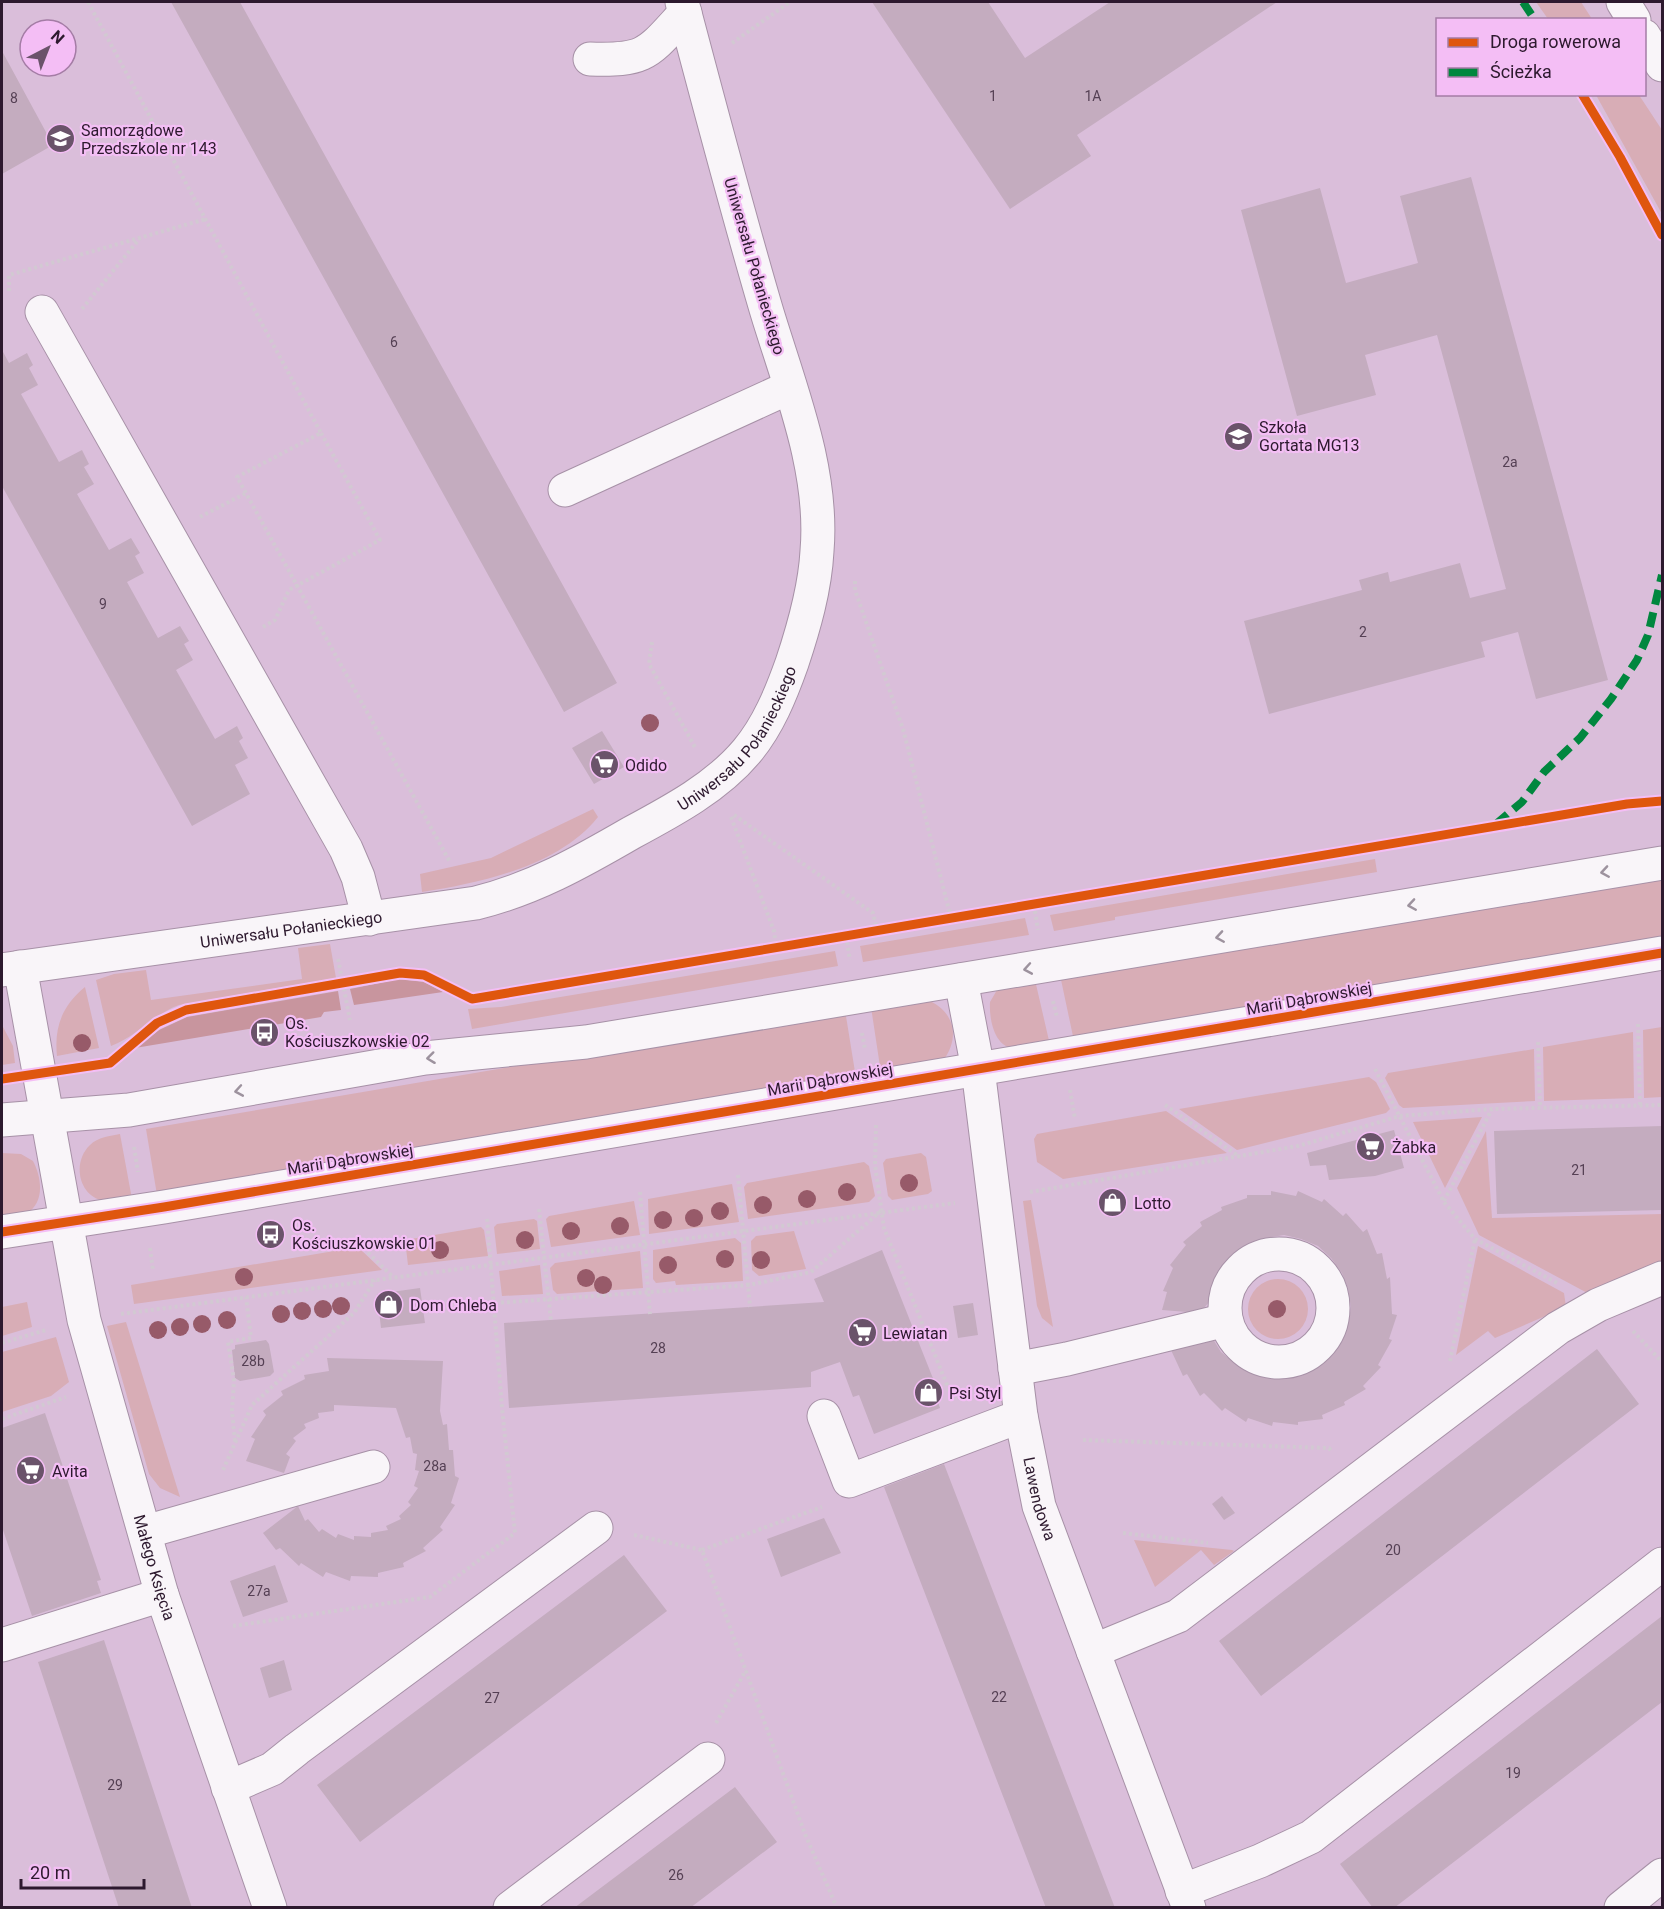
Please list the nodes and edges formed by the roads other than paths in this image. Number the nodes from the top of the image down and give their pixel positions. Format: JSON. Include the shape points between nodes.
{"nodes":[{"id":1,"x":1623,"y":2,"type":"edge"},
{"id":2,"x":684,"y":7,"type":"edge"},
{"id":3,"x":1633,"y":18,"type":"edge"},
{"id":4,"x":1646,"y":39,"type":"edge"},
{"id":5,"x":590,"y":58,"type":"dead end"},
{"id":6,"x":1662,"y":65,"type":"edge"},
{"id":7,"x":50,"y":325,"type":"road end"},
{"id":8,"x":790,"y":387,"type":"junction"},
{"id":9,"x":565,"y":490,"type":"dead end"},
{"id":10,"x":1662,"y":863,"type":"edge"},
{"id":11,"x":369,"y":919,"type":"junction"},
{"id":12,"x":1662,"y":953,"type":"edge"},
{"id":13,"x":11,"y":969,"type":"edge"},
{"id":14,"x":961,"y":980,"type":"junction"},
{"id":15,"x":978,"y":1069,"type":"junction"},
{"id":16,"x":47,"y":1117,"type":"junction"},
{"id":17,"x":2,"y":1120,"type":"edge"},
{"id":18,"x":67,"y":1221,"type":"junction"},
{"id":19,"x":2,"y":1232,"type":"edge"},
{"id":20,"x":1662,"y":1278,"type":"edge"},
{"id":21,"x":1226,"y":1320,"type":"dead end"},
{"id":22,"x":1015,"y":1370,"type":"junction"},
{"id":23,"x":824,"y":1416,"type":"dead end"},
{"id":24,"x":1021,"y":1416,"type":"junction"},
{"id":25,"x":373,"y":1467,"type":"dead end"},
{"id":26,"x":596,"y":1528,"type":"road end"},
{"id":27,"x":146,"y":1532,"type":"junction"},
{"id":28,"x":1662,"y":1564,"type":"edge"},
{"id":29,"x":162,"y":1595,"type":"junction"},
{"id":30,"x":2,"y":1645,"type":"edge"},
{"id":31,"x":1092,"y":1651,"type":"junction"},
{"id":32,"x":708,"y":1759,"type":"road end"},
{"id":33,"x":228,"y":1788,"type":"junction"},
{"id":34,"x":1662,"y":1875,"type":"edge"},
{"id":35,"x":1186,"y":1899,"type":"edge"},
{"id":36,"x":270,"y":1908,"type":"edge"},
{"id":37,"x":510,"y":1908,"type":"edge"},
{"id":38,"x":1621,"y":1908,"type":"edge"}],
"edges":[{"from":1,"to":3,"type":"street"},
{"from":2,"to":5,"type":"street","via":[[648,53],[618,60]]},
{"from":2,"to":8,"type":"street","name":"Uniwersału Połanieckiego"},
{"from":4,"to":6,"type":"street"},
{"from":7,"to":11,"type":"street","via":[[346,849]]},
{"from":8,"to":9,"type":"street"},
{"from":8,"to":11,"type":"street","name":"Uniwersału Połanieckiego","via":[[815,493],[818,549],[798,646],[775,705],[747,751],[713,782],[670,812],[550,878],[503,897]]},
{"from":10,"to":14,"type":"street","one_way":true},
{"from":11,"to":13,"type":"street","name":"Uniwersału Połanieckiego"},
{"from":12,"to":15,"type":"street","name":"Marii Dąbrowskiej"},
{"from":13,"to":16,"type":"street","name":"Uniwersału Połanieckiego"},
{"from":14,"to":15,"type":"street","name":"Lawendowa"},
{"from":14,"to":16,"type":"street","one_way":true,"via":[[586,1042],[425,1058],[129,1110]]},
{"from":15,"to":18,"type":"street","name":"Marii Dąbrowskiej"},
{"from":15,"to":22,"type":"street","name":"Lawendowa"},
{"from":16,"to":17,"type":"street"},
{"from":16,"to":18,"type":"street","name":"Małego Księcia"},
{"from":18,"to":19,"type":"street","name":"Marii Dąbrowskiej"},
{"from":18,"to":27,"type":"street","name":"Małego Księcia","via":[[84,1320]]},
{"from":20,"to":31,"type":"street","via":[[1598,1305],[1558,1328],[1179,1616]]},
{"from":21,"to":22,"type":"street"},
{"from":22,"to":24,"type":"street","name":"Lawendowa"},
{"from":23,"to":24,"type":"street","via":[[849,1480]]},
{"from":24,"to":31,"type":"street","name":"Lawendowa","via":[[1039,1506]]},
{"from":25,"to":27,"type":"street"},
{"from":26,"to":33,"type":"street","via":[[282,1763]]},
{"from":27,"to":29,"type":"street","name":"Małego Księcia"},
{"from":28,"to":35,"type":"street","via":[[1311,1837]]},
{"from":29,"to":30,"type":"street"},
{"from":29,"to":33,"type":"street","name":"Małego Księcia"},
{"from":31,"to":35,"type":"street","name":"Lawendowa"},
{"from":32,"to":37,"type":"street"},
{"from":33,"to":36,"type":"street","name":"Małego Księcia"},
{"from":34,"to":38,"type":"street"}]}
